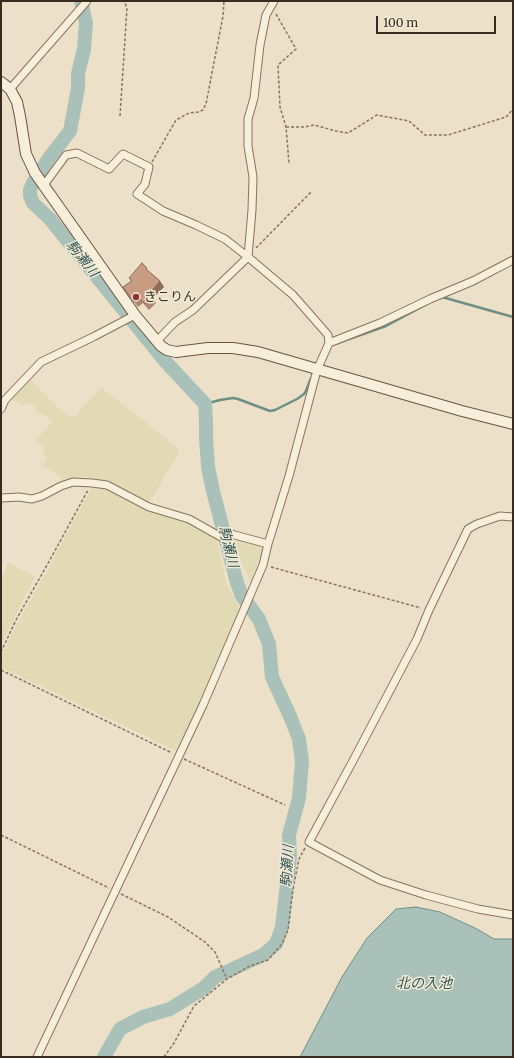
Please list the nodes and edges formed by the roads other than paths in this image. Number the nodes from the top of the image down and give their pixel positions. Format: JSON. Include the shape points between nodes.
{"nodes":[{"id":1,"x":86,"y":2,"type":"edge"},
{"id":2,"x":272,"y":3,"type":"edge"},
{"id":3,"x":1,"y":82,"type":"edge"},
{"id":4,"x":10,"y":89,"type":"junction"},
{"id":5,"x":43,"y":184,"type":"junction"},
{"id":6,"x":248,"y":257,"type":"junction"},
{"id":7,"x":513,"y":260,"type":"edge"},
{"id":8,"x":135,"y":315,"type":"junction"},
{"id":9,"x":157,"y":341,"type":"junction"},
{"id":10,"x":329,"y":343,"type":"junction"},
{"id":11,"x":317,"y":370,"type":"junction"},
{"id":12,"x":1,"y":409,"type":"edge"},
{"id":13,"x":513,"y":424,"type":"edge"},
{"id":14,"x":1,"y":498,"type":"edge"},
{"id":15,"x":513,"y":517,"type":"edge"},
{"id":16,"x":268,"y":544,"type":"junction"},
{"id":17,"x":513,"y":915,"type":"edge"},
{"id":18,"x":37,"y":1057,"type":"edge"}],
"edges":[{"from":1,"to":4,"type":"street"},
{"from":2,"to":6,"type":"street","via":[[264,22],[254,98],[248,119],[248,146],[253,177]]},
{"from":3,"to":4,"type":"street"},
{"from":4,"to":5,"type":"street","via":[[17,102],[26,154],[34,173]]},
{"from":5,"to":6,"type":"street","via":[[66,155],[77,153],[109,169],[123,154],[149,167],[145,184],[137,194],[163,211],[225,239]]},
{"from":5,"to":8,"type":"street"},
{"from":6,"to":9,"type":"street"},
{"from":6,"to":10,"type":"street","via":[[293,295],[328,335]]},
{"from":7,"to":10,"type":"street","via":[[473,281]]},
{"from":8,"to":9,"type":"street"},
{"from":8,"to":12,"type":"street","via":[[41,362],[5,400]]},
{"from":9,"to":11,"type":"street","via":[[167,350],[176,352],[233,348],[258,352]]},
{"from":10,"to":11,"type":"street"},
{"from":11,"to":13,"type":"street"},
{"from":11,"to":16,"type":"street"},
{"from":14,"to":16,"type":"street","via":[[32,499],[73,482],[107,485],[149,507],[189,519],[226,535],[231,534]]},
{"from":15,"to":17,"type":"street","via":[[500,516],[468,529],[417,639],[309,842],[380,880],[478,909]]},
{"from":16,"to":18,"type":"street","via":[[264,565],[203,705]]}]}
